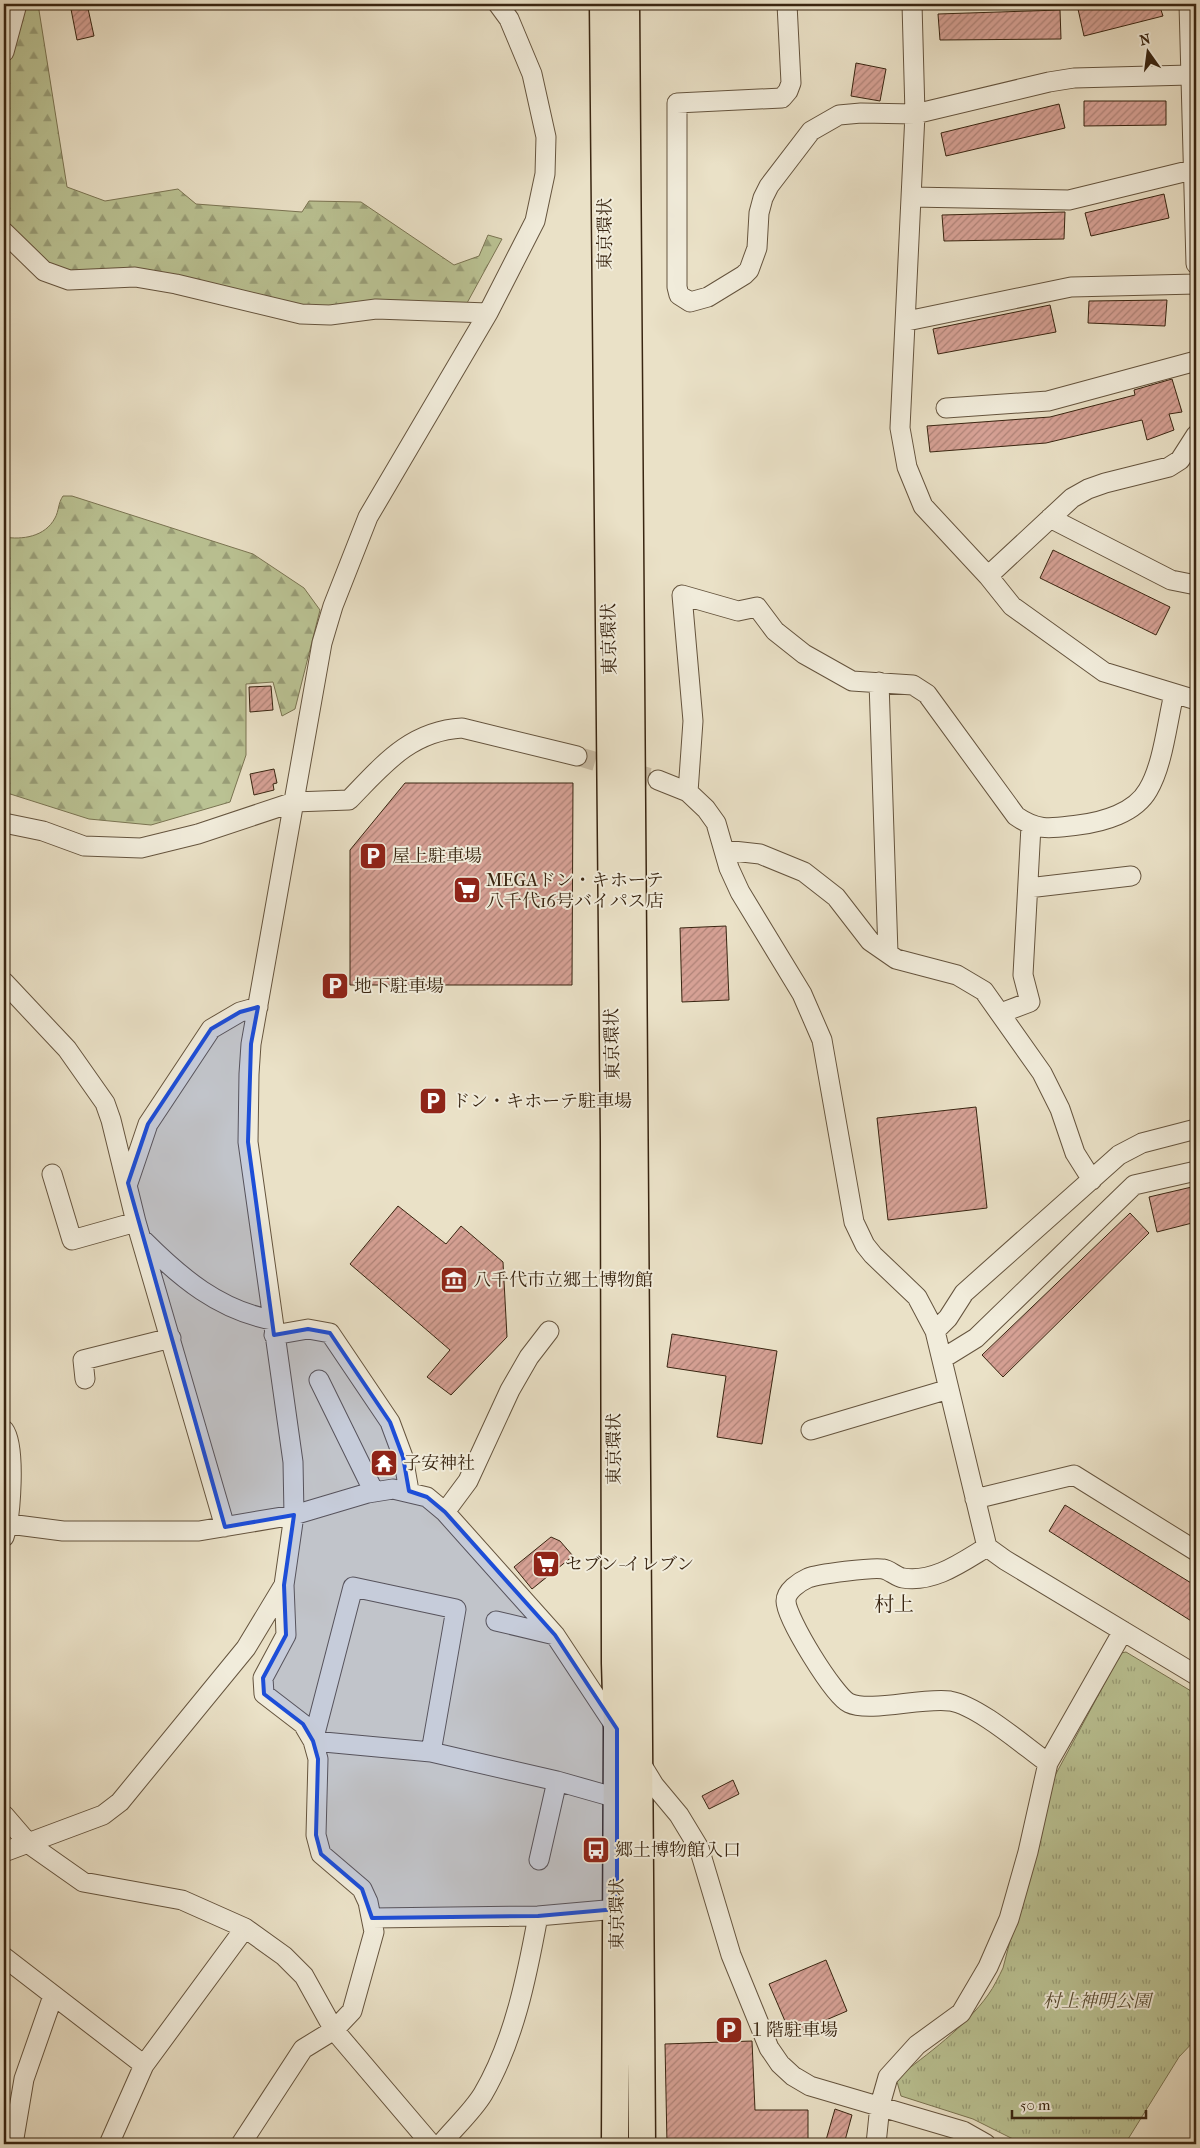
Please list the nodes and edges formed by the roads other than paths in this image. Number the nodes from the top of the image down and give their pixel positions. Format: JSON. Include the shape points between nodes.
{"nodes":[{"id":1,"x":17,"y":4,"type":"edge"},
{"id":2,"x":498,"y":4,"type":"edge"},
{"id":3,"x":603,"y":4,"type":"edge"},
{"id":4,"x":626,"y":4,"type":"edge"},
{"id":5,"x":787,"y":4,"type":"edge"},
{"id":6,"x":912,"y":4,"type":"edge"},
{"id":7,"x":1189,"y":4,"type":"edge"},
{"id":8,"x":4,"y":52,"type":"edge"},
{"id":9,"x":1190,"y":75,"type":"junction"},
{"id":10,"x":915,"y":114,"type":"junction"},
{"id":11,"x":1195,"y":169,"type":"edge"},
{"id":12,"x":911,"y":197,"type":"junction"},
{"id":13,"x":4,"y":232,"type":"edge"},
{"id":14,"x":1196,"y":264,"type":"edge"},
{"id":15,"x":1196,"y":284,"type":"edge"},
{"id":16,"x":488,"y":312,"type":"junction"},
{"id":17,"x":907,"y":320,"type":"junction"},
{"id":18,"x":1196,"y":361,"type":"edge"},
{"id":19,"x":946,"y":408,"type":"dead end"},
{"id":20,"x":1196,"y":435,"type":"edge"},
{"id":21,"x":1050,"y":518,"type":"junction"},
{"id":22,"x":988,"y":576,"type":"junction"},
{"id":23,"x":1196,"y":585,"type":"edge"},
{"id":24,"x":879,"y":682,"type":"junction"},
{"id":25,"x":1174,"y":694,"type":"junction"},
{"id":26,"x":1196,"y":700,"type":"edge"},
{"id":27,"x":577,"y":756,"type":"tunnel mouth"},
{"id":28,"x":658,"y":780,"type":"tunnel mouth"},
{"id":29,"x":688,"y":792,"type":"junction"},
{"id":30,"x":294,"y":802,"type":"junction"},
{"id":31,"x":4,"y":822,"type":"edge"},
{"id":32,"x":1031,"y":826,"type":"junction"},
{"id":33,"x":724,"y":850,"type":"junction"},
{"id":34,"x":1131,"y":876,"type":"dead end"},
{"id":35,"x":1028,"y":888,"type":"junction"},
{"id":36,"x":888,"y":953,"type":"junction"},
{"id":37,"x":4,"y":982,"type":"edge"},
{"id":38,"x":258,"y":1007,"type":"junction"},
{"id":39,"x":1000,"y":1013,"type":"junction"},
{"id":40,"x":1196,"y":1130,"type":"edge"},
{"id":41,"x":1196,"y":1171,"type":"edge"},
{"id":42,"x":52,"y":1174,"type":"dead end"},
{"id":43,"x":1092,"y":1180,"type":"junction"},
{"id":44,"x":128,"y":1183,"type":"junction"},
{"id":45,"x":139,"y":1231,"type":"junction"},
{"id":46,"x":273,"y":1328,"type":"junction"},
{"id":47,"x":549,"y":1331,"type":"dead end"},
{"id":48,"x":935,"y":1331,"type":"junction"},
{"id":49,"x":171,"y":1338,"type":"junction"},
{"id":50,"x":942,"y":1360,"type":"junction"},
{"id":51,"x":85,"y":1379,"type":"dead end"},
{"id":52,"x":319,"y":1380,"type":"dead end"},
{"id":53,"x":949,"y":1388,"type":"junction"},
{"id":54,"x":4,"y":1430,"type":"edge"},
{"id":55,"x":812,"y":1430,"type":"dead end"},
{"id":56,"x":409,"y":1491,"type":"junction"},
{"id":57,"x":374,"y":1492,"type":"junction"},
{"id":58,"x":975,"y":1499,"type":"junction"},
{"id":59,"x":445,"y":1512,"type":"junction"},
{"id":60,"x":294,"y":1515,"type":"junction"},
{"id":61,"x":225,"y":1526,"type":"junction"},
{"id":62,"x":6,"y":1531,"type":"edge"},
{"id":63,"x":986,"y":1546,"type":"junction"},
{"id":64,"x":1196,"y":1551,"type":"edge"},
{"id":65,"x":284,"y":1585,"type":"junction"},
{"id":66,"x":496,"y":1621,"type":"dead end"},
{"id":67,"x":1122,"y":1631,"type":"junction"},
{"id":68,"x":555,"y":1635,"type":"junction"},
{"id":69,"x":1196,"y":1675,"type":"edge"},
{"id":70,"x":617,"y":1729,"type":"junction"},
{"id":71,"x":313,"y":1741,"type":"junction"},
{"id":72,"x":431,"y":1752,"type":"junction"},
{"id":73,"x":641,"y":1762,"type":"junction"},
{"id":74,"x":1048,"y":1763,"type":"junction"},
{"id":75,"x":557,"y":1781,"type":"junction"},
{"id":76,"x":617,"y":1798,"type":"junction"},
{"id":77,"x":4,"y":1814,"type":"edge"},
{"id":78,"x":29,"y":1844,"type":"junction"},
{"id":79,"x":4,"y":1852,"type":"edge"},
{"id":80,"x":539,"y":1860,"type":"dead end"},
{"id":81,"x":617,"y":1909,"type":"junction"},
{"id":82,"x":538,"y":1916,"type":"junction"},
{"id":83,"x":372,"y":1918,"type":"junction"},
{"id":84,"x":246,"y":1928,"type":"junction"},
{"id":85,"x":4,"y":1957,"type":"edge"},
{"id":86,"x":53,"y":1996,"type":"junction"},
{"id":87,"x":334,"y":2030,"type":"junction"},
{"id":88,"x":144,"y":2065,"type":"junction"},
{"id":89,"x":880,"y":2105,"type":"junction"},
{"id":90,"x":13,"y":2144,"type":"edge"},
{"id":91,"x":109,"y":2144,"type":"edge"},
{"id":92,"x":241,"y":2144,"type":"edge"},
{"id":93,"x":431,"y":2144,"type":"edge"},
{"id":94,"x":441,"y":2144,"type":"edge"},
{"id":95,"x":615,"y":2144,"type":"edge"},
{"id":96,"x":642,"y":2144,"type":"edge"},
{"id":97,"x":876,"y":2144,"type":"edge"},
{"id":98,"x":986,"y":2144,"type":"edge"}],
"edges":[{"from":1,"to":8,"type":"street"},
{"from":2,"to":16,"type":"street","via":[[509,19],[532,74],[546,137],[545,174],[535,221]]},
{"from":3,"to":70,"type":"highway","name":"東京環状"},
{"from":4,"to":73,"type":"highway","name":"東京環状"},
{"from":5,"to":10,"type":"street","via":[[790,83],[782,98],[677,103],[677,287],[683,299],[690,302],[708,297],[749,270],[757,248],[762,198],[811,131],[839,115]]},
{"from":6,"to":10,"type":"street"},
{"from":7,"to":9,"type":"street"},
{"from":9,"to":10,"type":"street","via":[[1074,78]]},
{"from":9,"to":11,"type":"street"},
{"from":10,"to":12,"type":"street"},
{"from":11,"to":12,"type":"street","via":[[1069,200]]},
{"from":11,"to":14,"type":"street"},
{"from":12,"to":17,"type":"street"},
{"from":13,"to":16,"type":"street","via":[[44,271],[69,280],[134,277],[301,314],[330,315],[376,309]]},
{"from":15,"to":17,"type":"street","via":[[1071,287]]},
{"from":16,"to":30,"type":"street","via":[[368,516],[322,643]]},
{"from":17,"to":22,"type":"street","via":[[900,428],[906,467],[923,506]]},
{"from":18,"to":19,"type":"street","via":[[1048,401]]},
{"from":20,"to":21,"type":"street","via":[[1180,460],[1169,466],[1088,488]]},
{"from":21,"to":22,"type":"street"},
{"from":21,"to":23,"type":"street","via":[[1171,580]]},
{"from":22,"to":25,"type":"street","via":[[1012,606],[1104,672]]},
{"from":24,"to":29,"type":"street","via":[[852,681],[804,654],[775,631],[757,607],[738,611],[682,595],[693,721]]},
{"from":24,"to":32,"type":"street","via":[[913,685],[927,694],[1016,816]]},
{"from":24,"to":36,"type":"street"},
{"from":25,"to":26,"type":"street"},
{"from":25,"to":32,"type":"street","via":[[1148,791],[1130,809],[1096,823],[1048,829]]},
{"from":27,"to":30,"type":"street","via":[[462,728],[445,729],[419,737],[397,752],[349,800]]},
{"from":28,"to":29,"type":"street"},
{"from":29,"to":33,"type":"street","via":[[716,823]]},
{"from":30,"to":31,"type":"street","via":[[198,834],[141,848],[84,846]]},
{"from":30,"to":38,"type":"street"},
{"from":32,"to":35,"type":"street"},
{"from":33,"to":36,"type":"street","via":[[760,854],[804,872],[836,897],[870,941]]},
{"from":33,"to":48,"type":"street","via":[[740,892],[802,994],[822,1040],[854,1222],[859,1234],[873,1255],[917,1297]]},
{"from":34,"to":35,"type":"street"},
{"from":35,"to":39,"type":"street","via":[[1023,975],[1030,1002]]},
{"from":36,"to":39,"type":"street","via":[[956,974],[984,991]]},
{"from":37,"to":44,"type":"street","via":[[67,1049],[104,1103]]},
{"from":38,"to":44,"type":"street","via":[[240,1012],[211,1029],[148,1124]]},
{"from":38,"to":46,"type":"street","via":[[251,1044],[248,1142]]},
{"from":39,"to":43,"type":"street","via":[[1042,1073],[1060,1109],[1075,1153]]},
{"from":40,"to":43,"type":"street","via":[[1142,1143],[1119,1155]]},
{"from":41,"to":50,"type":"street","via":[[1134,1186],[976,1338]]},
{"from":42,"to":45,"type":"street","via":[[72,1240]]},
{"from":43,"to":48,"type":"street","via":[[964,1293]]},
{"from":44,"to":45,"type":"street"},
{"from":45,"to":46,"type":"street","via":[[195,1288]]},
{"from":45,"to":49,"type":"street"},
{"from":46,"to":56,"type":"street","via":[[330,1333],[390,1422],[403,1457]]},
{"from":46,"to":60,"type":"street","via":[[293,1462]]},
{"from":47,"to":59,"type":"street","via":[[529,1356],[468,1481]]},
{"from":48,"to":50,"type":"street"},
{"from":49,"to":51,"type":"street","via":[[83,1360]]},
{"from":49,"to":61,"type":"street"},
{"from":50,"to":53,"type":"street"},
{"from":52,"to":57,"type":"street"},
{"from":53,"to":55,"type":"street"},
{"from":53,"to":58,"type":"street"},
{"from":54,"to":62,"type":"street","via":[[11,1465]]},
{"from":56,"to":57,"type":"street"},
{"from":56,"to":59,"type":"street","via":[[427,1497]]},
{"from":57,"to":60,"type":"street"},
{"from":58,"to":63,"type":"street"},
{"from":58,"to":64,"type":"street","via":[[1074,1475]]},
{"from":59,"to":68,"type":"street"},
{"from":60,"to":61,"type":"street"},
{"from":60,"to":65,"type":"street"},
{"from":61,"to":62,"type":"street","via":[[199,1531]]},
{"from":63,"to":67,"type":"street"},
{"from":63,"to":74,"type":"street","via":[[952,1569],[929,1576],[903,1578],[882,1568],[809,1578],[788,1592],[785,1601],[788,1615],[847,1702],[860,1706],[950,1701],[968,1707]]},
{"from":65,"to":71,"type":"street","via":[[286,1635],[263,1678],[264,1694],[303,1724]]},
{"from":65,"to":78,"type":"street","via":[[246,1648],[120,1802],[103,1815]]},
{"from":66,"to":68,"type":"street"},
{"from":67,"to":69,"type":"street"},
{"from":67,"to":74,"type":"street"},
{"from":68,"to":70,"type":"street"},
{"from":70,"to":73,"type":"street"},
{"from":70,"to":76,"type":"highway","name":"東京環状"},
{"from":71,"to":72,"type":"street"},
{"from":71,"to":72,"type":"street","via":[[353,1587],[456,1609]]},
{"from":71,"to":83,"type":"street","via":[[318,1759],[316,1835],[321,1854],[362,1889]]},
{"from":72,"to":75,"type":"street"},
{"from":73,"to":89,"type":"street","via":[[699,1848],[731,1955],[769,2048],[780,2064],[810,2086]]},
{"from":73,"to":96,"type":"highway","name":"東京環状"},
{"from":74,"to":89,"type":"street","via":[[1014,1902],[988,1967],[961,2013],[917,2045],[898,2064],[888,2077]]},
{"from":75,"to":76,"type":"street"},
{"from":75,"to":80,"type":"street"},
{"from":76,"to":81,"type":"highway","name":"東京環状"},
{"from":77,"to":78,"type":"street"},
{"from":78,"to":79,"type":"street"},
{"from":78,"to":84,"type":"street","via":[[83,1882],[182,1900]]},
{"from":81,"to":82,"type":"street"},
{"from":81,"to":95,"type":"highway","name":"東京環状"},
{"from":82,"to":83,"type":"street"},
{"from":82,"to":94,"type":"street","via":[[528,1972],[501,2053],[482,2095]]},
{"from":83,"to":87,"type":"street","via":[[374,1932],[352,2011]]},
{"from":84,"to":87,"type":"street","via":[[284,1956],[304,1976]]},
{"from":84,"to":88,"type":"street"},
{"from":85,"to":86,"type":"street"},
{"from":86,"to":88,"type":"street"},
{"from":86,"to":90,"type":"street","via":[[24,2079]]},
{"from":87,"to":92,"type":"street","via":[[303,2049]]},
{"from":87,"to":93,"type":"street"},
{"from":88,"to":91,"type":"street"},
{"from":89,"to":97,"type":"street"},
{"from":89,"to":98,"type":"street","via":[[963,2131]]}]}
